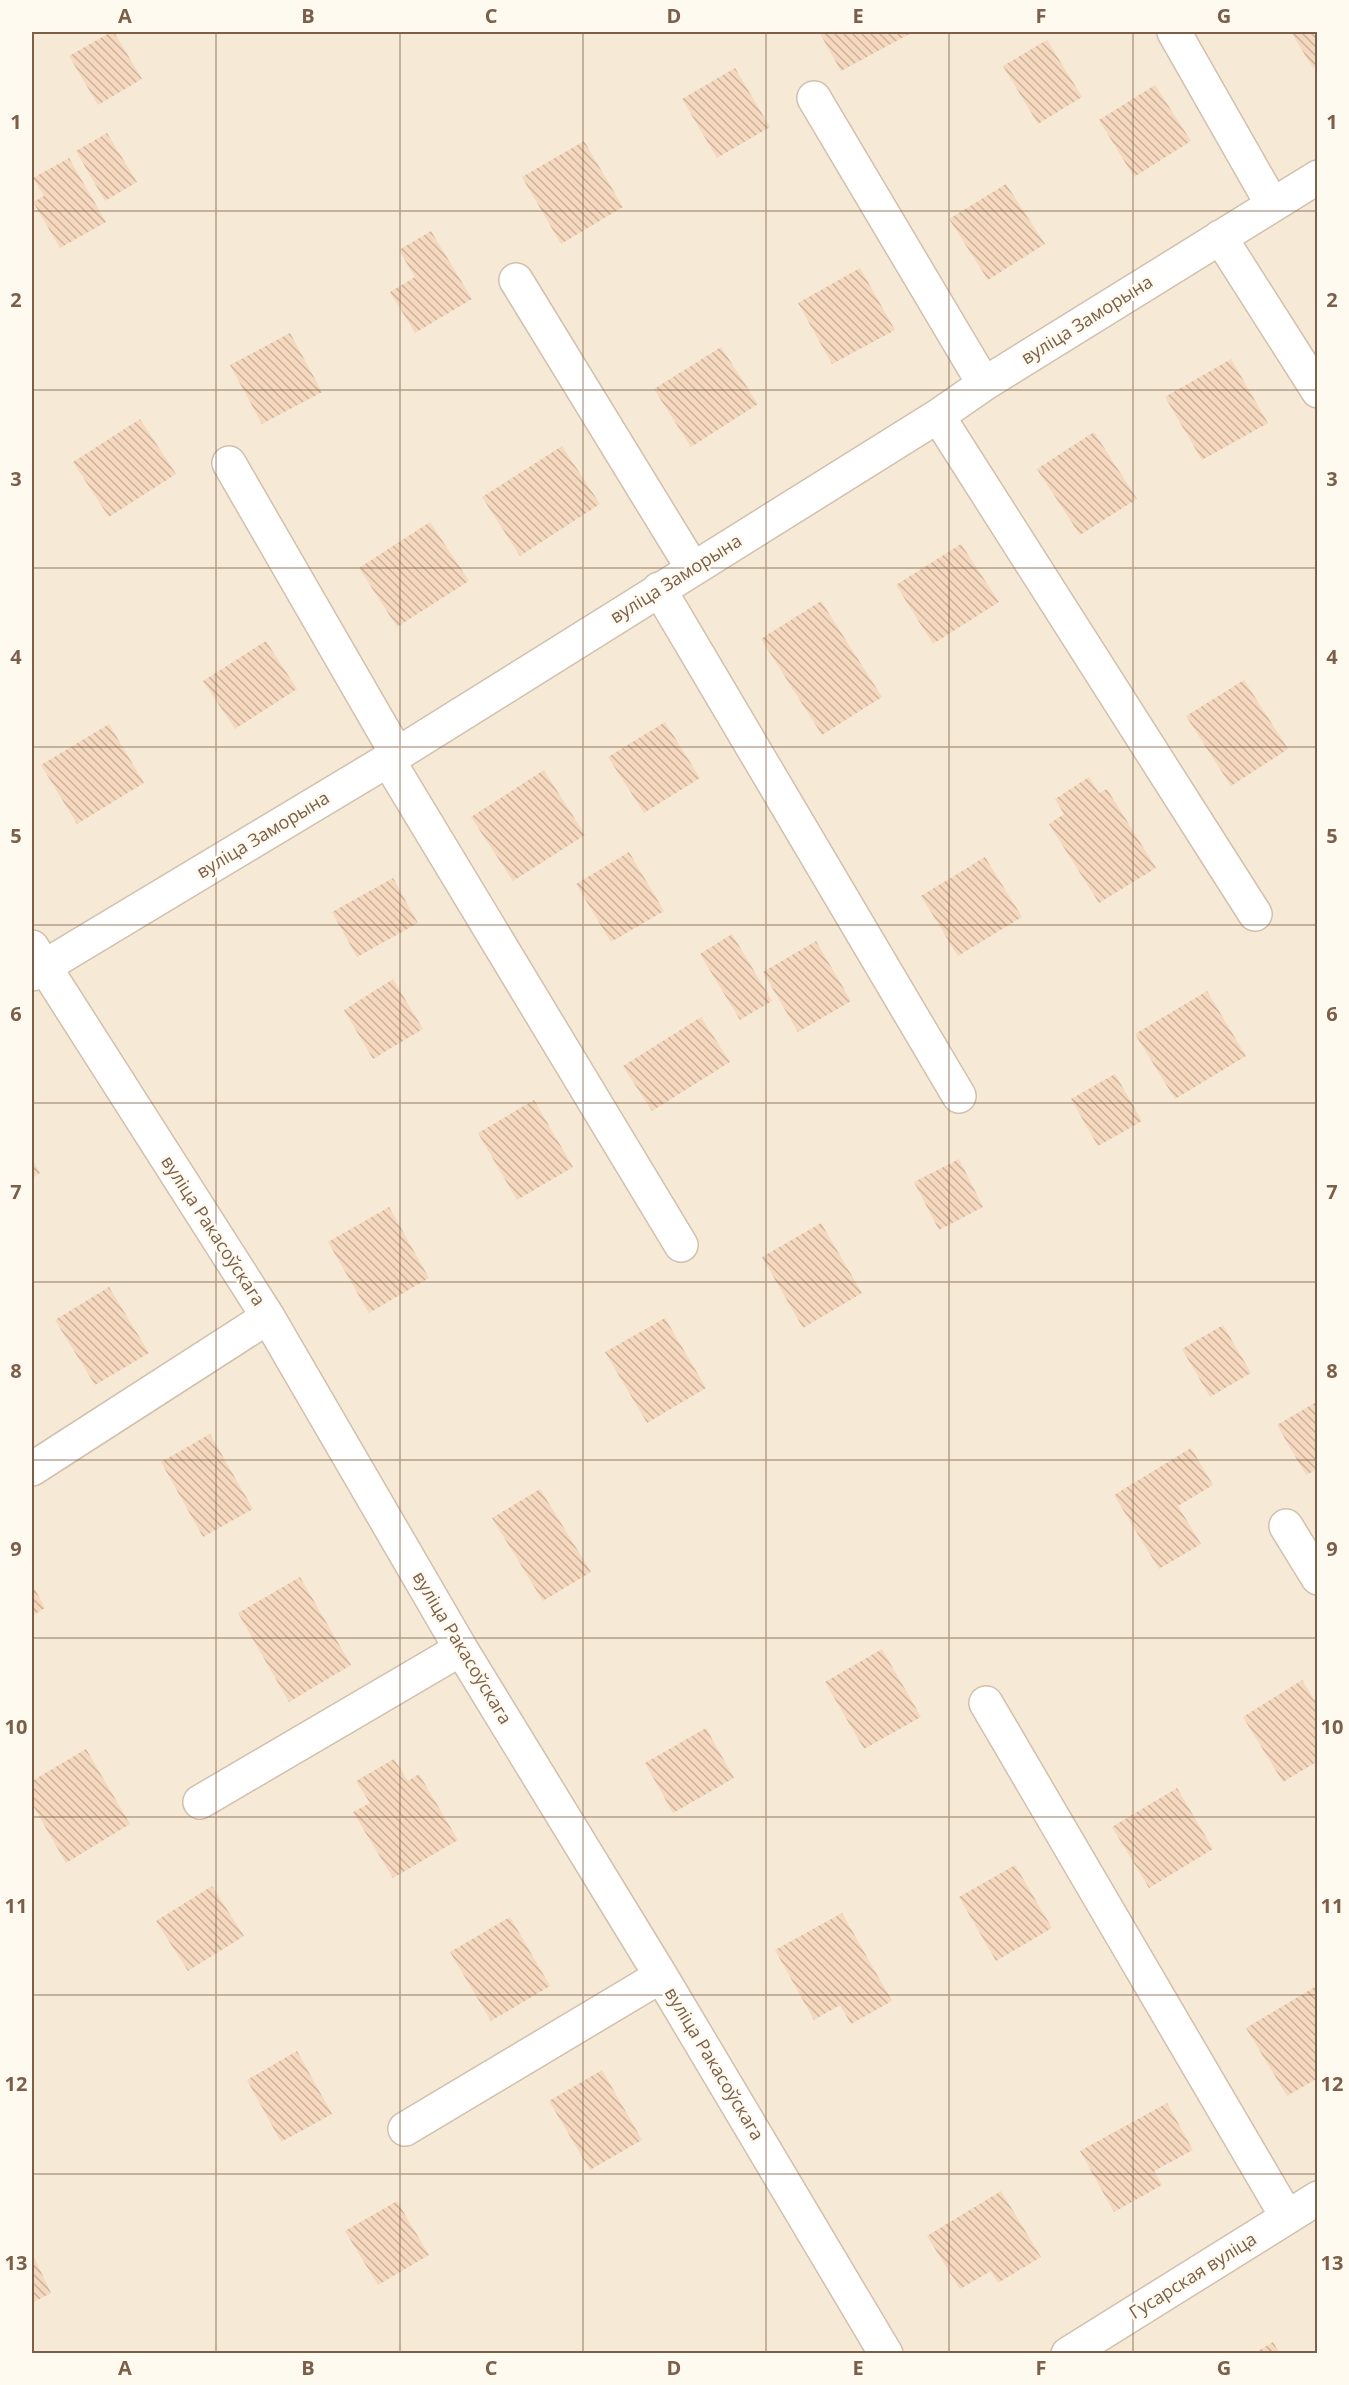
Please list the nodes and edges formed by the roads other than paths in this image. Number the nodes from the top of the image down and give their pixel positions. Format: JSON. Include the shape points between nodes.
{"nodes":[{"id":1,"x":1174,"y":32,"type":"edge"},
{"id":2,"x":814,"y":98,"type":"dead end"},
{"id":3,"x":1317,"y":177,"type":"edge"},
{"id":4,"x":1272,"y":204,"type":"junction"},
{"id":5,"x":1220,"y":237,"type":"junction"},
{"id":6,"x":516,"y":280,"type":"dead end"},
{"id":7,"x":984,"y":384,"type":"junction"},
{"id":8,"x":1317,"y":391,"type":"edge"},
{"id":9,"x":938,"y":416,"type":"junction"},
{"id":10,"x":229,"y":464,"type":"dead end"},
{"id":11,"x":693,"y":569,"type":"junction"},
{"id":12,"x":658,"y":589,"type":"junction"},
{"id":13,"x":392,"y":757,"type":"junction"},
{"id":14,"x":1255,"y":914,"type":"dead end"},
{"id":15,"x":36,"y":963,"type":"edge"},
{"id":16,"x":959,"y":1096,"type":"dead end"},
{"id":17,"x":681,"y":1245,"type":"dead end"},
{"id":18,"x":268,"y":1317,"type":"junction"},
{"id":19,"x":32,"y":1469,"type":"edge"},
{"id":20,"x":1286,"y":1526,"type":"dead end"},
{"id":21,"x":1317,"y":1578,"type":"edge"},
{"id":22,"x":461,"y":1649,"type":"junction"},
{"id":23,"x":986,"y":1703,"type":"dead end"},
{"id":24,"x":200,"y":1802,"type":"dead end"},
{"id":25,"x":661,"y":1976,"type":"junction"},
{"id":26,"x":405,"y":2129,"type":"dead end"},
{"id":27,"x":1317,"y":2198,"type":"edge"},
{"id":28,"x":1287,"y":2217,"type":"junction"},
{"id":29,"x":886,"y":2354,"type":"edge"},
{"id":30,"x":1068,"y":2354,"type":"edge"}],
"edges":[{"from":1,"to":4,"type":"street"},
{"from":2,"to":7,"type":"street"},
{"from":3,"to":4,"type":"street","name":"вуліца Заморына"},
{"from":4,"to":5,"type":"street","name":"вуліца Заморына"},
{"from":5,"to":7,"type":"street","name":"вуліца Заморына"},
{"from":5,"to":8,"type":"street"},
{"from":6,"to":11,"type":"street"},
{"from":7,"to":9,"type":"street","name":"вуліца Заморына"},
{"from":9,"to":11,"type":"street","name":"вуліца Заморына"},
{"from":9,"to":14,"type":"street"},
{"from":10,"to":13,"type":"street"},
{"from":11,"to":12,"type":"street","name":"вуліца Заморына"},
{"from":12,"to":13,"type":"street","name":"вуліца Заморына"},
{"from":12,"to":16,"type":"street"},
{"from":13,"to":15,"type":"street","name":"вуліца Заморына"},
{"from":13,"to":17,"type":"street"},
{"from":15,"to":18,"type":"street","name":"вуліца Ракасоўскага"},
{"from":18,"to":19,"type":"street"},
{"from":18,"to":22,"type":"street","name":"вуліца Ракасоўскага"},
{"from":20,"to":21,"type":"street"},
{"from":22,"to":24,"type":"street"},
{"from":22,"to":25,"type":"street","name":"вуліца Ракасоўскага"},
{"from":23,"to":28,"type":"street"},
{"from":25,"to":26,"type":"street"},
{"from":25,"to":29,"type":"street","name":"вуліца Ракасоўскага"},
{"from":27,"to":28,"type":"street","name":"Гусарская вуліца"},
{"from":28,"to":30,"type":"street","name":"Гусарская вуліца"}]}
